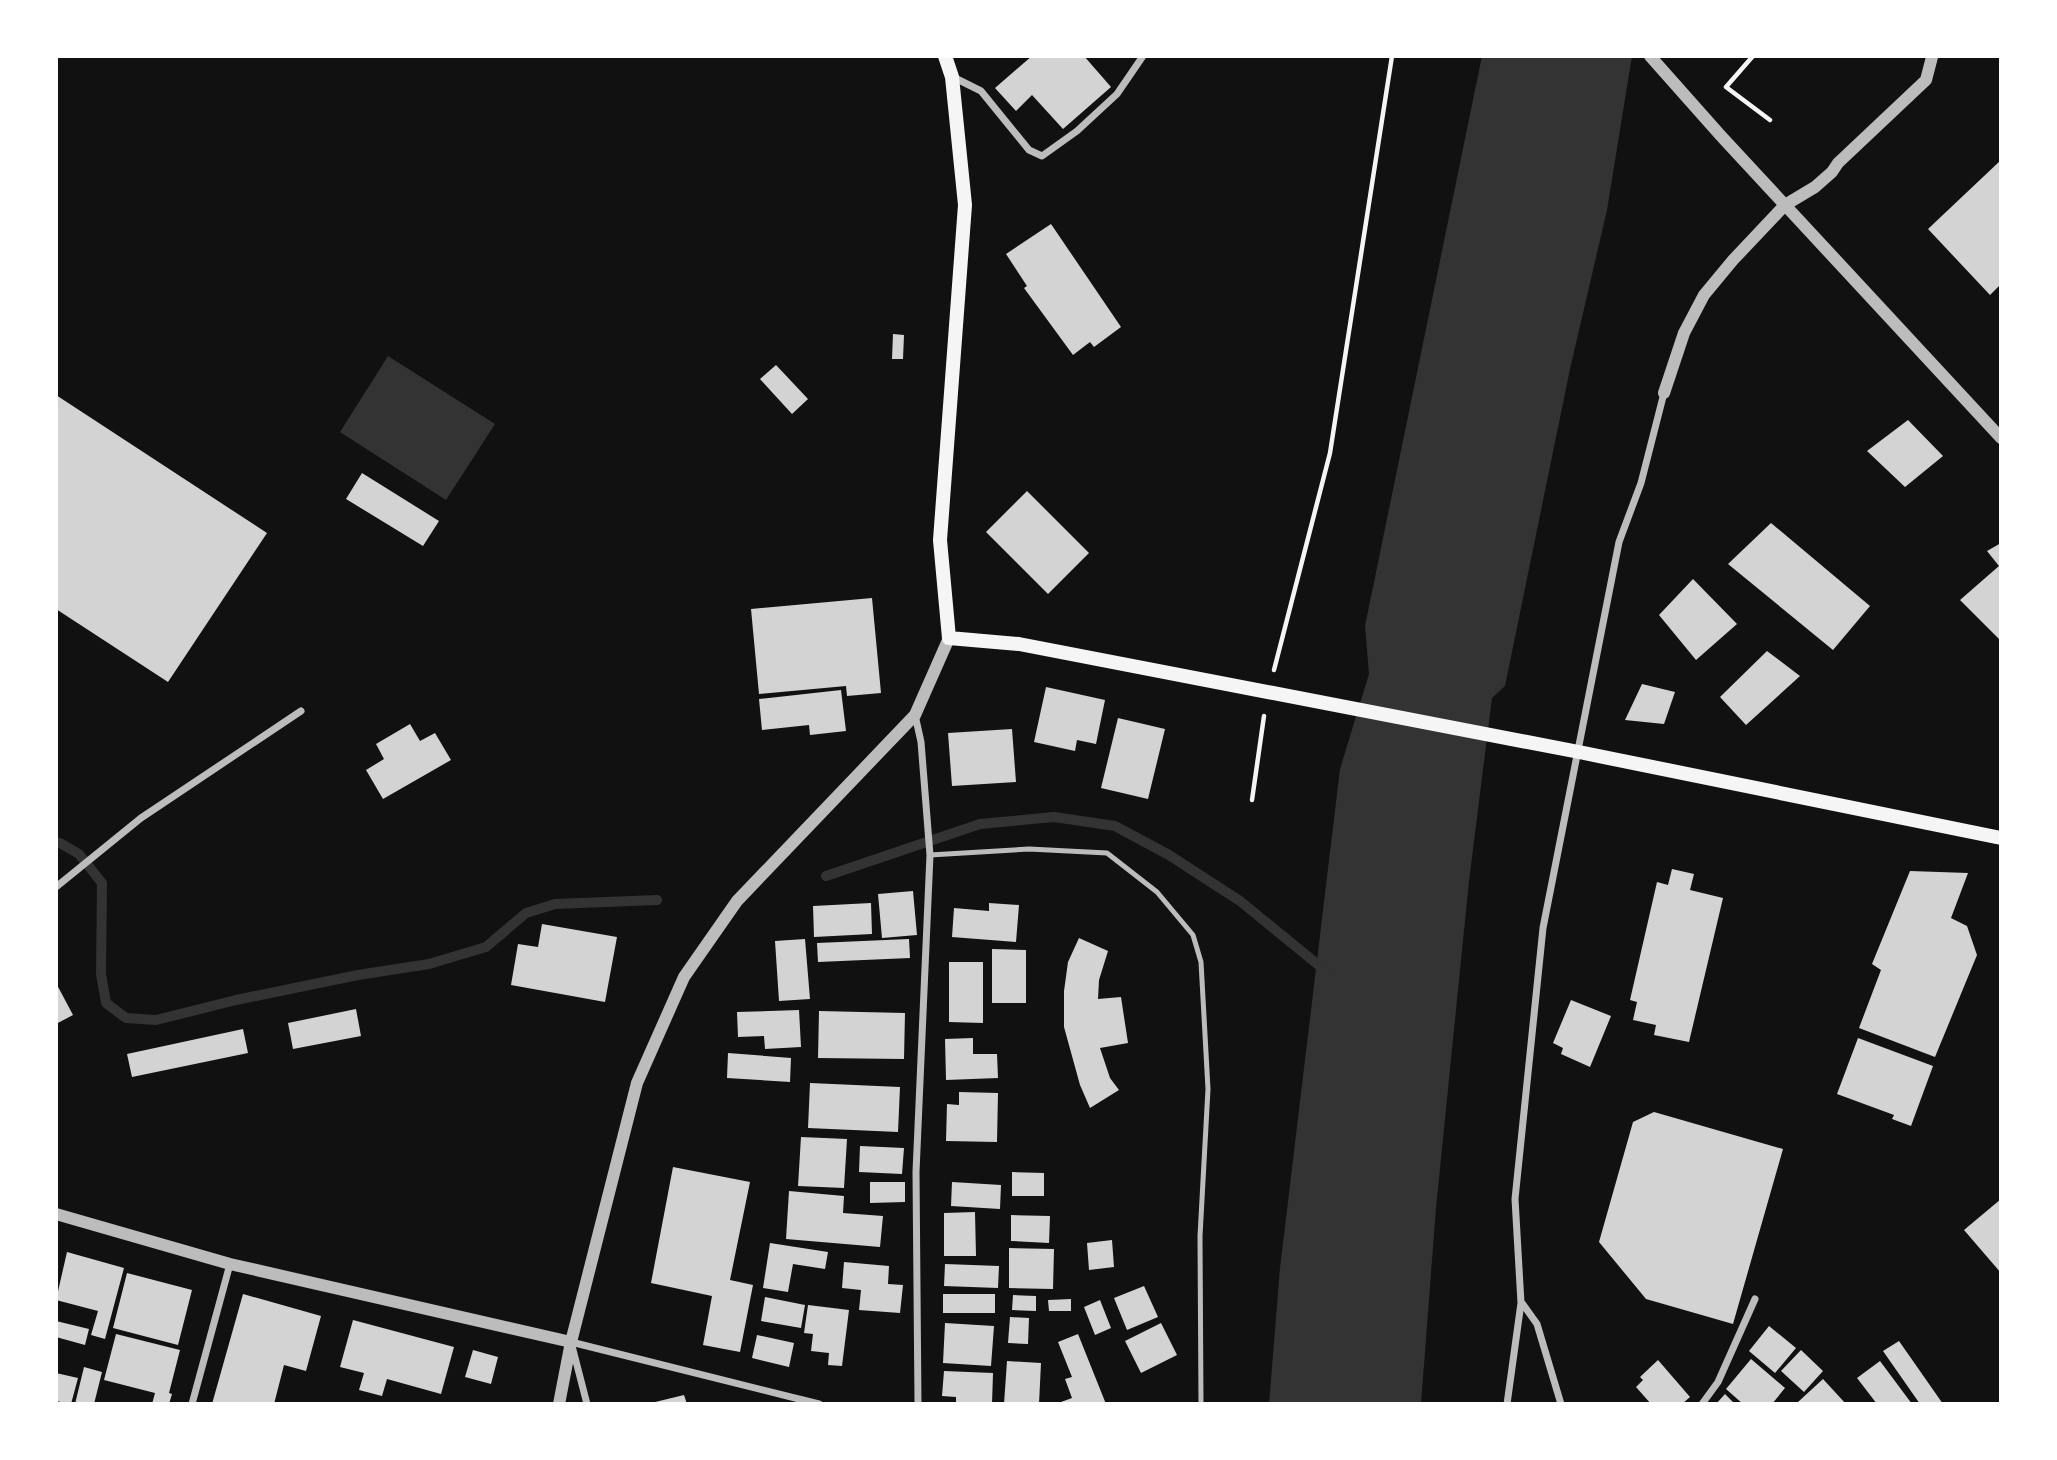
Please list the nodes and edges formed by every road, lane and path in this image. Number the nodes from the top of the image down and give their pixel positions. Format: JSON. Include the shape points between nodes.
{"nodes":[{"id":1,"x":945,"y":56,"type":"edge"},
{"id":2,"x":1143,"y":56,"type":"edge"},
{"id":3,"x":1392,"y":56,"type":"edge"},
{"id":4,"x":1650,"y":56,"type":"edge"},
{"id":5,"x":1752,"y":56,"type":"edge"},
{"id":6,"x":1932,"y":57,"type":"edge"},
{"id":7,"x":952,"y":77,"type":"junction"},
{"id":8,"x":1770,"y":120,"type":"dead end"},
{"id":9,"x":1785,"y":205,"type":"junction"},
{"id":10,"x":1664,"y":393,"type":"joint"},
{"id":11,"x":2001,"y":438,"type":"edge"},
{"id":12,"x":949,"y":638,"type":"junction"},
{"id":13,"x":1268,"y":694,"type":"junction"},
{"id":14,"x":301,"y":711,"type":"dead end"},
{"id":15,"x":915,"y":715,"type":"junction"},
{"id":16,"x":1579,"y":752,"type":"junction"},
{"id":17,"x":1252,"y":800,"type":"dead end"},
{"id":18,"x":2001,"y":838,"type":"edge"},
{"id":19,"x":929,"y":852,"type":"junction"},
{"id":20,"x":56,"y":887,"type":"edge"},
{"id":21,"x":56,"y":1214,"type":"edge"},
{"id":22,"x":230,"y":1264,"type":"junction"},
{"id":23,"x":1755,"y":1298,"type":"dead end"},
{"id":24,"x":1521,"y":1303,"type":"junction"},
{"id":25,"x":571,"y":1342,"type":"junction"},
{"id":26,"x":192,"y":1404,"type":"edge"},
{"id":27,"x":559,"y":1404,"type":"edge"},
{"id":28,"x":587,"y":1404,"type":"edge"},
{"id":29,"x":819,"y":1404,"type":"edge"},
{"id":30,"x":918,"y":1404,"type":"edge"},
{"id":31,"x":1201,"y":1404,"type":"edge"},
{"id":32,"x":1507,"y":1404,"type":"edge"},
{"id":33,"x":1561,"y":1404,"type":"edge"},
{"id":34,"x":1702,"y":1404,"type":"edge"}],
"edges":[{"from":1,"to":7,"type":"main road"},
{"from":2,"to":7,"type":"street","via":[[1117,94],[1042,156],[1029,150],[981,91]]},
{"from":3,"to":13,"type":"path","via":[[1330,453]]},
{"from":4,"to":9,"type":"street"},
{"from":5,"to":8,"type":"path","via":[[1726,87]]},
{"from":6,"to":9,"type":"street","via":[[1926,79],[1832,172]]},
{"from":7,"to":12,"type":"main road","via":[[965,205],[940,540]]},
{"from":9,"to":10,"type":"street","via":[[1704,295],[1684,332]]},
{"from":9,"to":11,"type":"street"},
{"from":10,"to":16,"type":"street","via":[[1642,483],[1619,542]]},
{"from":12,"to":13,"type":"main road","via":[[1019,644]]},
{"from":12,"to":15,"type":"street"},
{"from":13,"to":16,"type":"main road"},
{"from":13,"to":17,"type":"path"},
{"from":14,"to":20,"type":"street","via":[[141,818]]},
{"from":15,"to":19,"type":"street"},
{"from":15,"to":25,"type":"street","via":[[737,901],[684,977],[637,1083]]},
{"from":16,"to":18,"type":"main road"},
{"from":16,"to":24,"type":"street","via":[[1543,928],[1515,1199]]},
{"from":19,"to":30,"type":"street","via":[[916,1172]]},
{"from":19,"to":31,"type":"lane","via":[[1029,849],[1107,853],[1157,892],[1193,935],[1201,962],[1208,1089],[1200,1236]]},
{"from":21,"to":22,"type":"street"},
{"from":22,"to":25,"type":"street"},
{"from":22,"to":26,"type":"street"},
{"from":23,"to":34,"type":"street","via":[[1718,1382]]},
{"from":24,"to":32,"type":"street"},
{"from":24,"to":33,"type":"street","via":[[1537,1324]]},
{"from":25,"to":27,"type":"street"},
{"from":25,"to":28,"type":"street"},
{"from":25,"to":29,"type":"street"}]}
